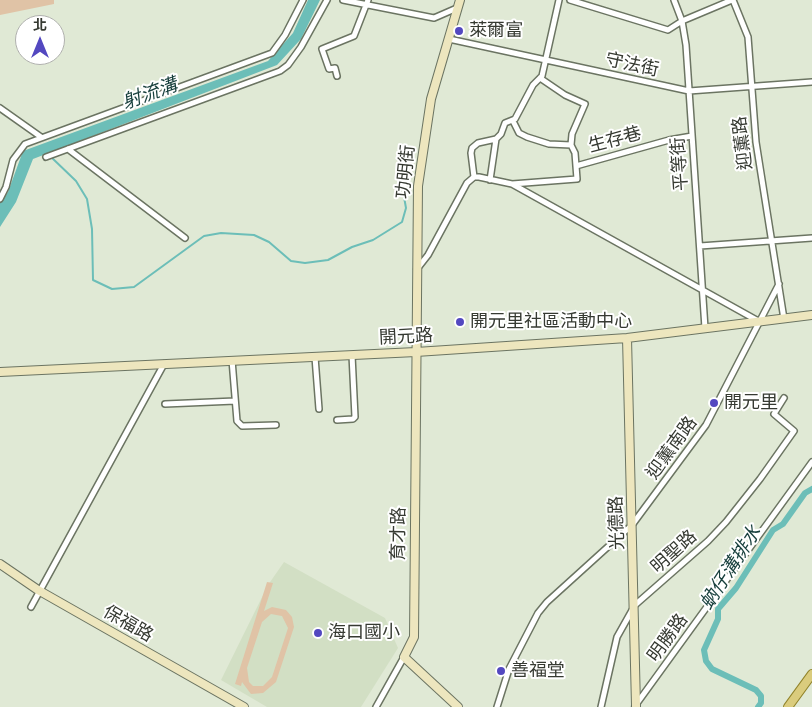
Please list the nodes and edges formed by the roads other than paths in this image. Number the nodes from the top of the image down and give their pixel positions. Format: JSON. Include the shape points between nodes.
{"nodes":[{"id":1,"x":302,"y":0,"type":"edge"},
{"id":2,"x":326,"y":0,"type":"edge"},
{"id":3,"x":342,"y":0,"type":"edge"},
{"id":4,"x":460,"y":0,"type":"edge"},
{"id":5,"x":559,"y":0,"type":"edge"},
{"id":6,"x":570,"y":0,"type":"edge"},
{"id":7,"x":674,"y":0,"type":"edge"},
{"id":8,"x":733,"y":0,"type":"edge"},
{"id":9,"x":367,"y":3,"type":"edge"},
{"id":10,"x":458,"y":8,"type":"junction"},
{"id":11,"x":682,"y":21,"type":"junction"},
{"id":12,"x":449,"y":39,"type":"junction"},
{"id":13,"x":546,"y":60,"type":"junction"},
{"id":14,"x":337,"y":76,"type":"dead end"},
{"id":15,"x":540,"y":78,"type":"junction"},
{"id":16,"x":812,"y":82,"type":"edge"},
{"id":17,"x":750,"y":87,"type":"junction"},
{"id":18,"x":689,"y":91,"type":"junction"},
{"id":19,"x":0,"y":108,"type":"edge"},
{"id":20,"x":513,"y":122,"type":"junction"},
{"id":21,"x":692,"y":136,"type":"junction"},
{"id":22,"x":41,"y":137,"type":"junction"},
{"id":23,"x":496,"y":139,"type":"junction"},
{"id":24,"x":571,"y":145,"type":"junction"},
{"id":25,"x":68,"y":149,"type":"junction"},
{"id":26,"x":46,"y":157,"type":"dead end"},
{"id":27,"x":576,"y":166,"type":"junction"},
{"id":28,"x":474,"y":177,"type":"junction"},
{"id":29,"x":490,"y":180,"type":"junction"},
{"id":30,"x":512,"y":184,"type":"junction"},
{"id":31,"x":0,"y":199,"type":"edge"},
{"id":32,"x":185,"y":238,"type":"dead end"},
{"id":33,"x":812,"y":238,"type":"edge"},
{"id":34,"x":771,"y":241,"type":"junction"},
{"id":35,"x":700,"y":246,"type":"junction"},
{"id":36,"x":417,"y":269,"type":"junction"},
{"id":37,"x":779,"y":284,"type":"junction"},
{"id":38,"x":704,"y":289,"type":"junction"},
{"id":39,"x":812,"y":315,"type":"edge"},
{"id":40,"x":784,"y":319,"type":"junction"},
{"id":41,"x":761,"y":322,"type":"junction"},
{"id":42,"x":705,"y":328,"type":"junction"},
{"id":43,"x":627,"y":338,"type":"junction"},
{"id":44,"x":416,"y":352,"type":"junction"},
{"id":45,"x":352,"y":355,"type":"junction"},
{"id":46,"x":314,"y":357,"type":"junction"},
{"id":47,"x":232,"y":360,"type":"junction"},
{"id":48,"x":164,"y":363,"type":"junction"},
{"id":49,"x":0,"y":372,"type":"edge"},
{"id":50,"x":784,"y":398,"type":"dead end"},
{"id":51,"x":235,"y":401,"type":"junction"},
{"id":52,"x":164,"y":404,"type":"dead end"},
{"id":53,"x":319,"y":409,"type":"dead end"},
{"id":54,"x":337,"y":420,"type":"dead end"},
{"id":55,"x":276,"y":425,"type":"dead end"},
{"id":56,"x":812,"y":462,"type":"edge"},
{"id":57,"x":632,"y":525,"type":"junction"},
{"id":58,"x":0,"y":564,"type":"edge"},
{"id":59,"x":38,"y":590,"type":"junction"},
{"id":60,"x":635,"y":605,"type":"junction"},
{"id":61,"x":31,"y":607,"type":"dead end"},
{"id":62,"x":404,"y":657,"type":"junction"},
{"id":63,"x":812,"y":674,"type":"edge"},
{"id":64,"x":244,"y":707,"type":"edge"},
{"id":65,"x":376,"y":707,"type":"edge"},
{"id":66,"x":458,"y":707,"type":"edge"},
{"id":67,"x":497,"y":707,"type":"edge"},
{"id":68,"x":601,"y":707,"type":"edge"},
{"id":69,"x":635,"y":707,"type":"edge"},
{"id":70,"x":788,"y":707,"type":"edge"}],
"edges":[{"from":1,"to":22,"type":"street","via":[[272,53]]},
{"from":2,"to":25,"type":"street","via":[[288,66],[280,72]]},
{"from":3,"to":9,"type":"street"},
{"from":4,"to":10,"type":"street","name":"功明街"},
{"from":5,"to":13,"type":"street"},
{"from":6,"to":11,"type":"street","via":[[668,30]]},
{"from":7,"to":11,"type":"street","name":"平等街"},
{"from":8,"to":11,"type":"street"},
{"from":8,"to":17,"type":"street","name":"迎薰路","via":[[748,38]]},
{"from":9,"to":10,"type":"street","via":[[434,18]]},
{"from":9,"to":14,"type":"street","via":[[354,36],[322,49],[329,69],[335,68]]},
{"from":10,"to":12,"type":"street","name":"功明街"},
{"from":11,"to":18,"type":"street","name":"平等街"},
{"from":12,"to":13,"type":"street","name":"守法街"},
{"from":12,"to":36,"type":"street","name":"功明街","via":[[431,99],[421,160]]},
{"from":13,"to":15,"type":"street"},
{"from":13,"to":18,"type":"street","name":"守法街"},
{"from":15,"to":20,"type":"street"},
{"from":15,"to":24,"type":"street","via":[[564,95],[585,104],[572,134]]},
{"from":16,"to":17,"type":"street","name":"守法街"},
{"from":17,"to":18,"type":"street","name":"守法街"},
{"from":17,"to":34,"type":"street","name":"迎薰路"},
{"from":18,"to":21,"type":"street","name":"平等街"},
{"from":19,"to":22,"type":"street"},
{"from":20,"to":23,"type":"street","via":[[505,123]]},
{"from":20,"to":24,"type":"street","via":[[519,133],[527,137],[549,144]]},
{"from":21,"to":27,"type":"street","name":"生存巷"},
{"from":21,"to":35,"type":"street","name":"平等街"},
{"from":22,"to":31,"type":"street","via":[[19,150]]},
{"from":23,"to":28,"type":"street","via":[[478,143],[472,148]]},
{"from":23,"to":29,"type":"street"},
{"from":24,"to":27,"type":"street"},
{"from":25,"to":26,"type":"street"},
{"from":25,"to":32,"type":"street"},
{"from":27,"to":30,"type":"street","via":[[577,179]]},
{"from":28,"to":29,"type":"street"},
{"from":28,"to":36,"type":"street","via":[[467,183]]},
{"from":29,"to":30,"type":"street"},
{"from":30,"to":38,"type":"street"},
{"from":33,"to":34,"type":"street"},
{"from":34,"to":35,"type":"street"},
{"from":34,"to":37,"type":"street","name":"迎薰路"},
{"from":35,"to":38,"type":"street","name":"平等街"},
{"from":36,"to":44,"type":"street","name":"功明街"},
{"from":37,"to":40,"type":"street","name":"迎薰路"},
{"from":37,"to":41,"type":"street","name":"迎薰南路"},
{"from":38,"to":41,"type":"street"},
{"from":38,"to":42,"type":"street","name":"平等街"},
{"from":39,"to":40,"type":"street","name":"開元路"},
{"from":40,"to":41,"type":"street","name":"開元路"},
{"from":41,"to":42,"type":"street","name":"開元路"},
{"from":41,"to":57,"type":"street","name":"迎薰南路","via":[[706,426]]},
{"from":42,"to":43,"type":"street","name":"開元路"},
{"from":43,"to":44,"type":"street","name":"開元路"},
{"from":43,"to":57,"type":"street","name":"光德路"},
{"from":44,"to":45,"type":"street","name":"開元路"},
{"from":44,"to":62,"type":"street","name":"育才路","via":[[414,637]]},
{"from":45,"to":46,"type":"street","name":"開元路"},
{"from":45,"to":54,"type":"street","via":[[355,416]]},
{"from":46,"to":47,"type":"street","name":"開元路"},
{"from":46,"to":53,"type":"street"},
{"from":47,"to":48,"type":"street","name":"開元路"},
{"from":47,"to":51,"type":"street"},
{"from":48,"to":49,"type":"street","name":"開元路"},
{"from":48,"to":59,"type":"street"},
{"from":50,"to":60,"type":"street","name":"明聖路","via":[[774,414],[794,431],[760,479],[708,542]]},
{"from":51,"to":52,"type":"street"},
{"from":51,"to":55,"type":"street","via":[[237,421],[242,426]]},
{"from":56,"to":69,"type":"street","name":"明勝路"},
{"from":57,"to":60,"type":"street","name":"光德路"},
{"from":57,"to":67,"type":"street","name":"迎薰南路","via":[[538,613],[509,669]]},
{"from":58,"to":59,"type":"street","name":"保福路"},
{"from":59,"to":61,"type":"street"},
{"from":59,"to":64,"type":"street","name":"保福路"},
{"from":60,"to":68,"type":"street","name":"明聖路","via":[[617,637]]},
{"from":60,"to":69,"type":"street","name":"光德路"},
{"from":62,"to":65,"type":"street","name":"育才路"},
{"from":62,"to":66,"type":"street"},
{"from":63,"to":70,"type":"main road"}]}
